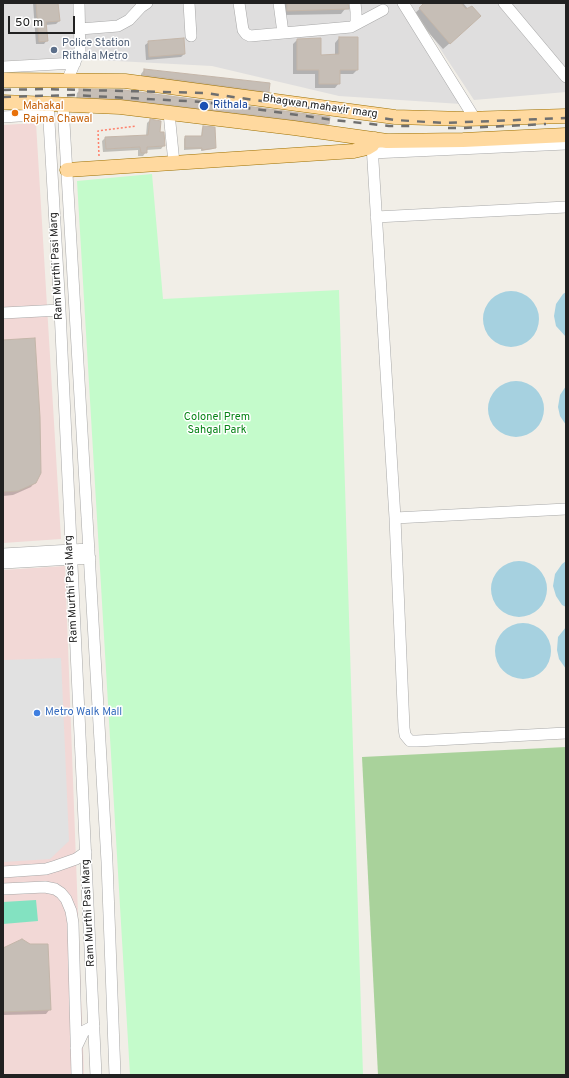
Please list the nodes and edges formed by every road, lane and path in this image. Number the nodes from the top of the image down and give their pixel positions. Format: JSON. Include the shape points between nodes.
{"nodes":[{"id":1,"x":79,"y":3,"type":"edge"},
{"id":2,"x":147,"y":3,"type":"edge"},
{"id":3,"x":189,"y":3,"type":"edge"},
{"id":4,"x":239,"y":3,"type":"edge"},
{"id":5,"x":279,"y":3,"type":"edge"},
{"id":6,"x":355,"y":3,"type":"edge"},
{"id":7,"x":403,"y":3,"type":"edge"},
{"id":8,"x":504,"y":3,"type":"edge"},
{"id":9,"x":383,"y":10,"type":"dead end"},
{"id":10,"x":356,"y":24,"type":"junction"},
{"id":11,"x":80,"y":29,"type":"junction"},
{"id":12,"x":283,"y":33,"type":"junction"},
{"id":13,"x":191,"y":36,"type":"dead end"},
{"id":14,"x":74,"y":63,"type":"junction"},
{"id":15,"x":3,"y":67,"type":"edge"},
{"id":16,"x":566,"y":77,"type":"edge"},
{"id":17,"x":3,"y":80,"type":"edge"},
{"id":18,"x":67,"y":80,"type":"junction"},
{"id":19,"x":3,"y":102,"type":"edge"},
{"id":20,"x":64,"y":104,"type":"junction"},
{"id":21,"x":49,"y":109,"type":"junction"},
{"id":22,"x":169,"y":113,"type":"junction"},
{"id":23,"x":566,"y":116,"type":"edge"},
{"id":24,"x":3,"y":117,"type":"edge"},
{"id":25,"x":475,"y":119,"type":"junction"},
{"id":26,"x":136,"y":126,"type":"dead end"},
{"id":27,"x":566,"y":135,"type":"edge"},
{"id":28,"x":566,"y":144,"type":"edge"},
{"id":29,"x":373,"y":146,"type":"junction"},
{"id":30,"x":174,"y":163,"type":"junction"},
{"id":31,"x":100,"y":168,"type":"junction"},
{"id":32,"x":67,"y":170,"type":"junction"},
{"id":33,"x":566,"y":207,"type":"edge"},
{"id":34,"x":376,"y":217,"type":"junction"},
{"id":35,"x":60,"y":310,"type":"junction"},
{"id":36,"x":3,"y":313,"type":"edge"},
{"id":37,"x":566,"y":509,"type":"edge"},
{"id":38,"x":395,"y":518,"type":"junction"},
{"id":39,"x":3,"y":554,"type":"edge"},
{"id":40,"x":71,"y":554,"type":"junction"},
{"id":41,"x":89,"y":554,"type":"junction"},
{"id":42,"x":3,"y":563,"type":"edge"},
{"id":43,"x":566,"y":732,"type":"edge"},
{"id":44,"x":86,"y":852,"type":"junction"},
{"id":45,"x":3,"y":872,"type":"edge"},
{"id":46,"x":3,"y":889,"type":"edge"},
{"id":47,"x":75,"y":978,"type":"junction"},
{"id":48,"x":93,"y":1008,"type":"junction"},
{"id":49,"x":94,"y":1026,"type":"junction"},
{"id":50,"x":75,"y":1050,"type":"junction"},
{"id":51,"x":77,"y":1075,"type":"edge"},
{"id":52,"x":96,"y":1075,"type":"edge"},
{"id":53,"x":115,"y":1075,"type":"edge"}],
"edges":[{"from":1,"to":11,"type":"street"},
{"from":2,"to":11,"type":"street","via":[[129,20],[118,26]]},
{"from":3,"to":13,"type":"street"},
{"from":4,"to":12,"type":"street","via":[[243,30],[246,34],[250,36]]},
{"from":5,"to":12,"type":"street"},
{"from":6,"to":10,"type":"street"},
{"from":7,"to":25,"type":"street"},
{"from":8,"to":16,"type":"street"},
{"from":9,"to":10,"type":"street"},
{"from":10,"to":12,"type":"street"},
{"from":11,"to":14,"type":"street","via":[[80,50]]},
{"from":14,"to":15,"type":"street"},
{"from":14,"to":18,"type":"street"},
{"from":17,"to":18,"type":"main road","name":"Bhagwan mahavir marg"},
{"from":18,"to":25,"type":"main road","name":"Bhagwan mahavir marg","via":[[125,81],[395,117]]},
{"from":19,"to":21,"type":"main road"},
{"from":20,"to":21,"type":"main road"},
{"from":20,"to":22,"type":"main road"},
{"from":20,"to":32,"type":"street","name":"Ram Murthi Pasi Marg"},
{"from":21,"to":24,"type":"street"},
{"from":21,"to":35,"type":"street","name":"Ram Murthi Pasi Marg"},
{"from":22,"to":29,"type":"main road","via":[[294,128]]},
{"from":22,"to":30,"type":"street"},
{"from":23,"to":25,"type":"main road","name":"Bhagwan mahavir marg"},
{"from":26,"to":31,"type":"path","via":[[98,131]]},
{"from":27,"to":29,"type":"main road","via":[[387,141]]},
{"from":28,"to":29,"type":"street"},
{"from":29,"to":30,"type":"main road","via":[[354,151]]},
{"from":29,"to":34,"type":"street"},
{"from":30,"to":31,"type":"main road"},
{"from":31,"to":32,"type":"main road"},
{"from":32,"to":41,"type":"street","name":"Ram Murthi Pasi Marg"},
{"from":33,"to":34,"type":"street"},
{"from":34,"to":38,"type":"street"},
{"from":35,"to":36,"type":"street"},
{"from":35,"to":40,"type":"street","name":"Ram Murthi Pasi Marg"},
{"from":37,"to":38,"type":"street"},
{"from":38,"to":43,"type":"street","via":[[404,728],[410,741]]},
{"from":39,"to":40,"type":"street"},
{"from":40,"to":41,"type":"street"},
{"from":40,"to":42,"type":"street"},
{"from":40,"to":44,"type":"street","name":"Ram Murthi Pasi Marg"},
{"from":41,"to":53,"type":"street","name":"Ram Murthi Pasi Marg","via":[[107,862]]},
{"from":44,"to":45,"type":"street","via":[[76,859],[46,869]]},
{"from":44,"to":48,"type":"street","name":"Ram Murthi Pasi Marg"},
{"from":46,"to":47,"type":"street","via":[[55,889],[66,899],[71,911]]},
{"from":47,"to":48,"type":"street","via":[[84,1002]]},
{"from":47,"to":50,"type":"street"},
{"from":48,"to":49,"type":"street","name":"Ram Murthi Pasi Marg"},
{"from":49,"to":50,"type":"street","via":[[84,1031]]},
{"from":49,"to":52,"type":"street","name":"Ram Murthi Pasi Marg"},
{"from":50,"to":51,"type":"street"}]}
